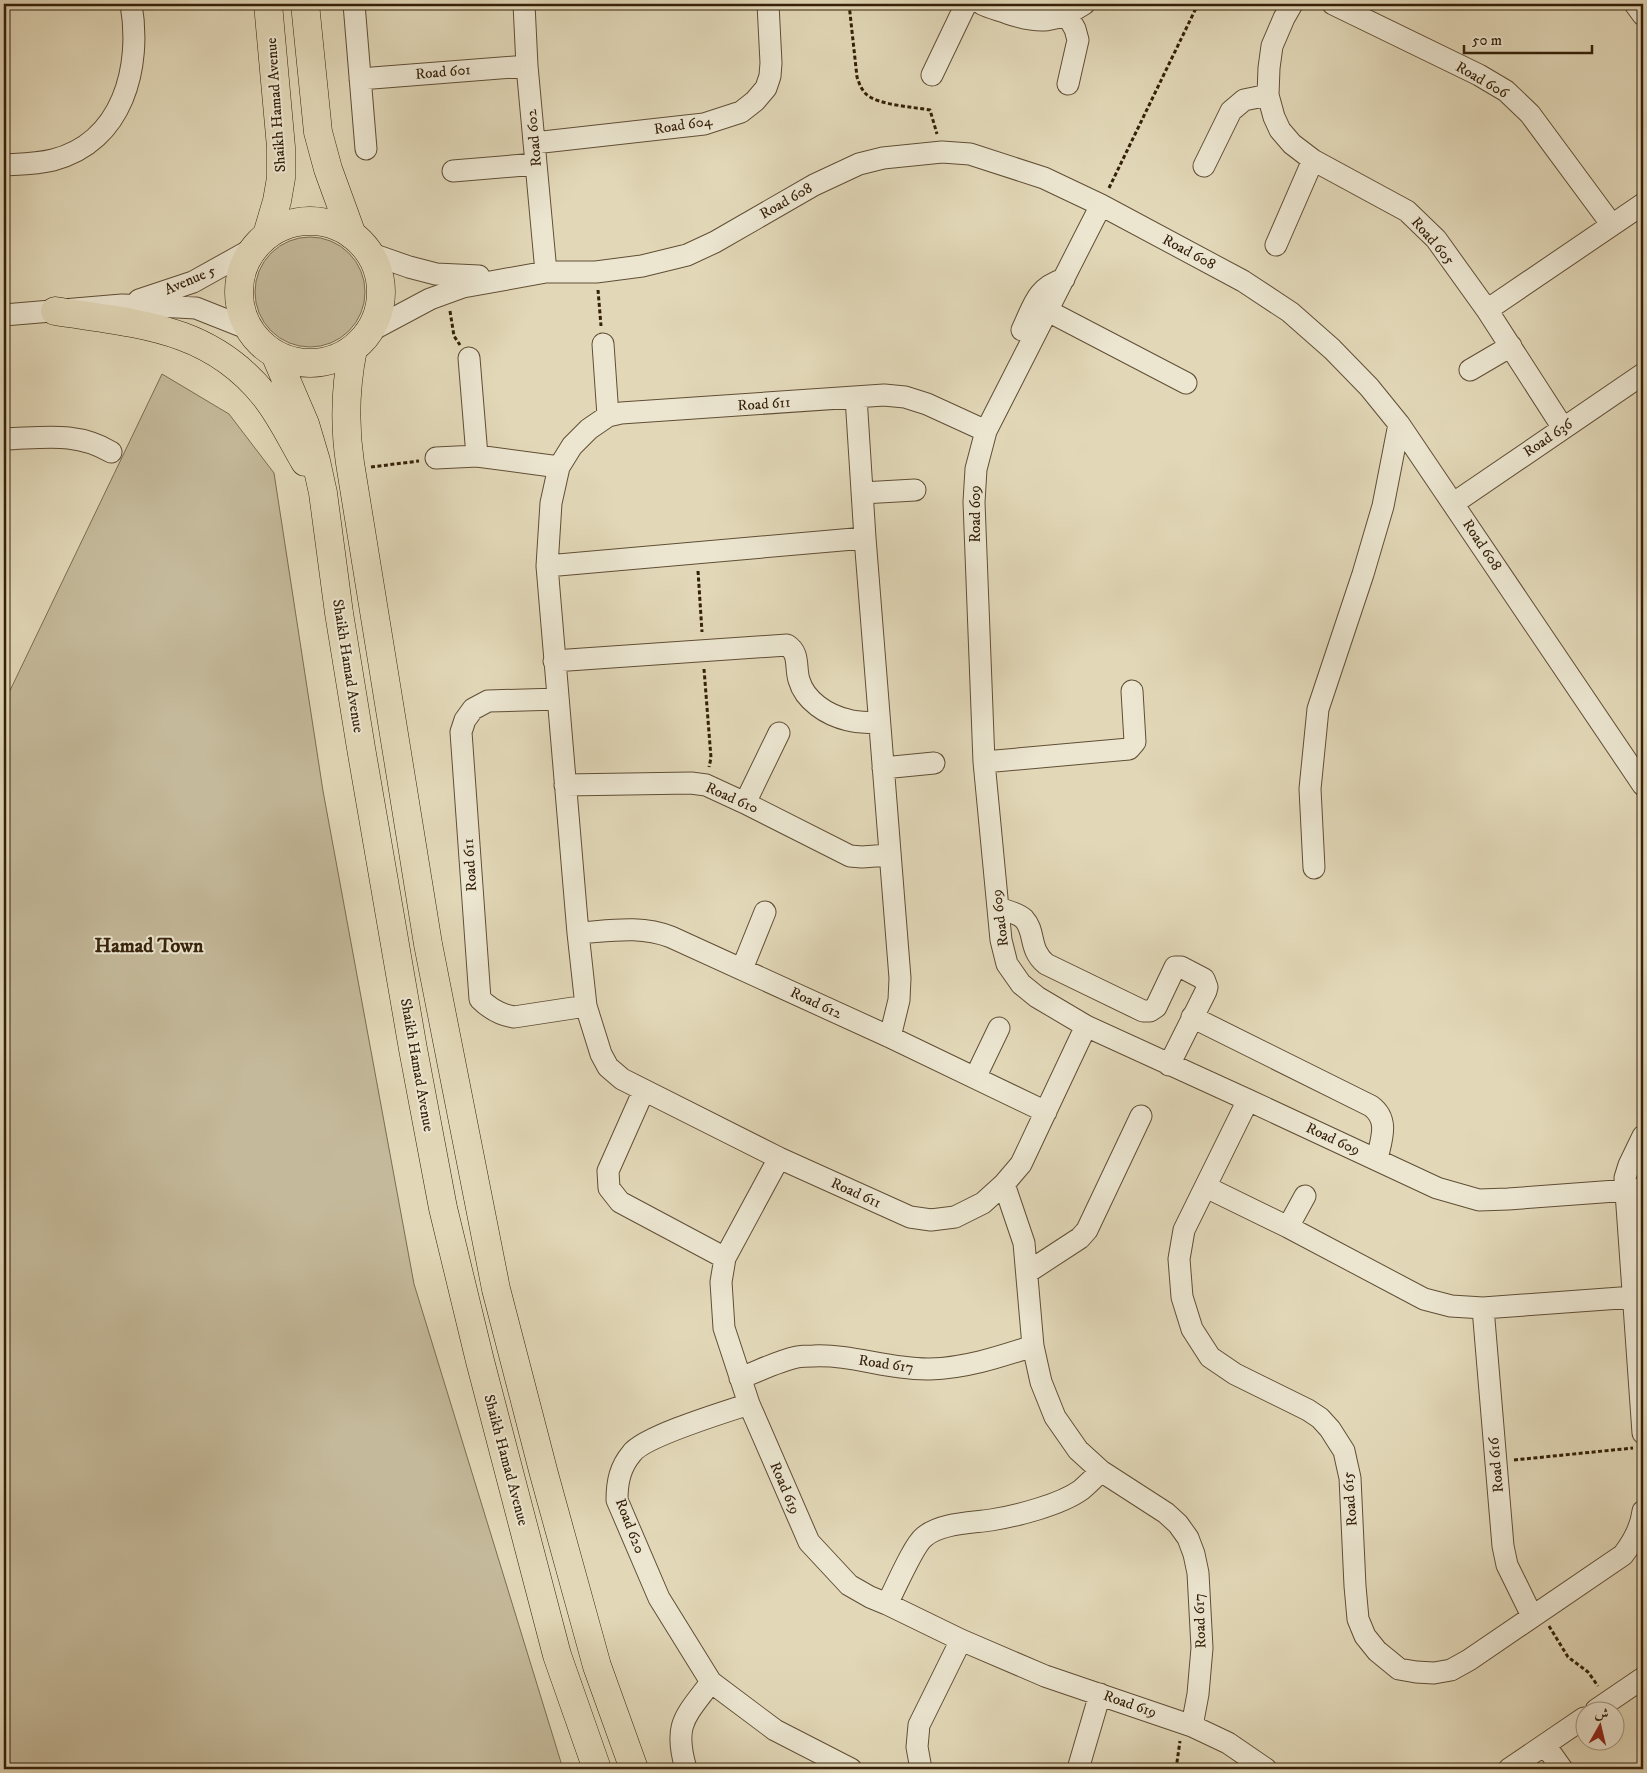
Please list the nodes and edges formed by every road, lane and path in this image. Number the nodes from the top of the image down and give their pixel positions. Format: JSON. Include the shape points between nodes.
{"nodes":[{"id":1,"x":131,"y":4,"type":"edge"},
{"id":2,"x":268,"y":4,"type":"edge"},
{"id":3,"x":305,"y":4,"type":"edge"},
{"id":4,"x":354,"y":4,"type":"edge"},
{"id":5,"x":524,"y":4,"type":"edge"},
{"id":6,"x":768,"y":4,"type":"edge"},
{"id":7,"x":849,"y":4,"type":"edge"},
{"id":8,"x":966,"y":4,"type":"edge"},
{"id":9,"x":982,"y":4,"type":"edge"},
{"id":10,"x":1198,"y":4,"type":"edge"},
{"id":11,"x":1292,"y":4,"type":"edge"},
{"id":12,"x":1333,"y":4,"type":"edge"},
{"id":13,"x":1635,"y":4,"type":"edge"},
{"id":14,"x":1075,"y":9,"type":"edge"},
{"id":15,"x":1643,"y":15,"type":"edge"},
{"id":16,"x":527,"y":66,"type":"junction"},
{"id":17,"x":932,"y":75,"type":"dead end"},
{"id":18,"x":360,"y":79,"type":"junction"},
{"id":19,"x":1068,"y":84,"type":"dead end"},
{"id":20,"x":1268,"y":95,"type":"junction"},
{"id":21,"x":534,"y":143,"type":"junction"},
{"id":22,"x":366,"y":149,"type":"dead end"},
{"id":23,"x":942,"y":152,"type":"junction"},
{"id":24,"x":1313,"y":160,"type":"junction"},
{"id":25,"x":536,"y":164,"type":"junction"},
{"id":26,"x":4,"y":165,"type":"edge"},
{"id":27,"x":1204,"y":166,"type":"dead end"},
{"id":28,"x":453,"y":171,"type":"dead end"},
{"id":29,"x":1643,"y":204,"type":"edge"},
{"id":30,"x":1101,"y":205,"type":"junction"},
{"id":31,"x":1612,"y":225,"type":"junction"},
{"id":32,"x":261,"y":242,"type":"junction"},
{"id":33,"x":361,"y":244,"type":"junction"},
{"id":34,"x":1276,"y":246,"type":"dead end"},
{"id":35,"x":596,"y":272,"type":"junction"},
{"id":36,"x":537,"y":273,"type":"junction"},
{"id":37,"x":1064,"y":279,"type":"junction"},
{"id":38,"x":448,"y":292,"type":"junction"},
{"id":39,"x":122,"y":305,"type":"junction"},
{"id":40,"x":1487,"y":310,"type":"junction"},
{"id":41,"x":54,"y":311,"type":"junction"},
{"id":42,"x":1048,"y":311,"type":"junction"},
{"id":43,"x":4,"y":315,"type":"edge"},
{"id":44,"x":249,"y":329,"type":"junction"},
{"id":45,"x":1020,"y":336,"type":"dead end"},
{"id":46,"x":362,"y":340,"type":"junction"},
{"id":47,"x":603,"y":344,"type":"joint"},
{"id":48,"x":1510,"y":346,"type":"junction"},
{"id":49,"x":275,"y":354,"type":"junction"},
{"id":50,"x":469,"y":358,"type":"joint"},
{"id":51,"x":1470,"y":370,"type":"dead end"},
{"id":52,"x":1643,"y":374,"type":"edge"},
{"id":53,"x":1186,"y":383,"type":"dead end"},
{"id":54,"x":856,"y":397,"type":"junction"},
{"id":55,"x":608,"y":416,"type":"junction"},
{"id":56,"x":1399,"y":424,"type":"junction"},
{"id":57,"x":1563,"y":428,"type":"junction"},
{"id":58,"x":986,"y":431,"type":"junction"},
{"id":59,"x":4,"y":439,"type":"edge"},
{"id":60,"x":112,"y":452,"type":"dead end"},
{"id":61,"x":477,"y":456,"type":"junction"},
{"id":62,"x":436,"y":458,"type":"joint"},
{"id":63,"x":559,"y":466,"type":"junction"},
{"id":64,"x":351,"y":470,"type":"junction"},
{"id":65,"x":915,"y":490,"type":"dead end"},
{"id":66,"x":323,"y":493,"type":"junction"},
{"id":67,"x":862,"y":493,"type":"junction"},
{"id":68,"x":1454,"y":503,"type":"junction"},
{"id":69,"x":865,"y":538,"type":"junction"},
{"id":70,"x":547,"y":566,"type":"junction"},
{"id":71,"x":554,"y":661,"type":"junction"},
{"id":72,"x":1132,"y":691,"type":"dead end"},
{"id":73,"x":558,"y":699,"type":"junction"},
{"id":74,"x":879,"y":723,"type":"junction"},
{"id":75,"x":779,"y":733,"type":"dead end"},
{"id":76,"x":984,"y":762,"type":"junction"},
{"id":77,"x":934,"y":763,"type":"dead end"},
{"id":78,"x":883,"y":768,"type":"junction"},
{"id":79,"x":565,"y":785,"type":"junction"},
{"id":80,"x":1643,"y":785,"type":"edge"},
{"id":81,"x":745,"y":802,"type":"junction"},
{"id":82,"x":889,"y":855,"type":"junction"},
{"id":83,"x":1314,"y":868,"type":"dead end"},
{"id":84,"x":999,"y":908,"type":"junction"},
{"id":85,"x":765,"y":912,"type":"dead end"},
{"id":86,"x":578,"y":933,"type":"junction"},
{"id":87,"x":742,"y":969,"type":"junction"},
{"id":88,"x":586,"y":1006,"type":"junction"},
{"id":89,"x":1192,"y":1017,"type":"junction"},
{"id":90,"x":1086,"y":1026,"type":"junction"},
{"id":91,"x":999,"y":1028,"type":"dead end"},
{"id":92,"x":890,"y":1037,"type":"junction"},
{"id":93,"x":1170,"y":1065,"type":"junction"},
{"id":94,"x":975,"y":1078,"type":"junction"},
{"id":95,"x":644,"y":1090,"type":"junction"},
{"id":96,"x":1248,"y":1100,"type":"junction"},
{"id":97,"x":1046,"y":1112,"type":"junction"},
{"id":98,"x":1141,"y":1116,"type":"dead end"},
{"id":99,"x":1643,"y":1136,"type":"edge"},
{"id":100,"x":779,"y":1158,"type":"junction"},
{"id":101,"x":1377,"y":1159,"type":"junction"},
{"id":102,"x":1004,"y":1184,"type":"junction"},
{"id":103,"x":1206,"y":1187,"type":"junction"},
{"id":104,"x":1635,"y":1189,"type":"edge"},
{"id":105,"x":1305,"y":1196,"type":"dead end"},
{"id":106,"x":1288,"y":1227,"type":"junction"},
{"id":107,"x":725,"y":1258,"type":"junction"},
{"id":108,"x":1028,"y":1272,"type":"junction"},
{"id":109,"x":1634,"y":1297,"type":"junction"},
{"id":110,"x":1484,"y":1308,"type":"junction"},
{"id":111,"x":1033,"y":1346,"type":"junction"},
{"id":112,"x":740,"y":1378,"type":"junction"},
{"id":113,"x":749,"y":1404,"type":"junction"},
{"id":114,"x":1638,"y":1441,"type":"edge"},
{"id":115,"x":1496,"y":1461,"type":"junction"},
{"id":116,"x":1101,"y":1471,"type":"junction"},
{"id":117,"x":1643,"y":1511,"type":"edge"},
{"id":118,"x":887,"y":1604,"type":"junction"},
{"id":119,"x":1536,"y":1614,"type":"junction"},
{"id":120,"x":961,"y":1640,"type":"junction"},
{"id":121,"x":1643,"y":1678,"type":"edge"},
{"id":122,"x":711,"y":1682,"type":"junction"},
{"id":123,"x":1100,"y":1694,"type":"junction"},
{"id":124,"x":1600,"y":1700,"type":"edge"},
{"id":125,"x":1611,"y":1700,"type":"edge"},
{"id":126,"x":1188,"y":1725,"type":"junction"},
{"id":127,"x":1574,"y":1725,"type":"edge"},
{"id":128,"x":1545,"y":1745,"type":"junction"},
{"id":129,"x":1262,"y":1768,"type":"edge"},
{"id":130,"x":597,"y":1769,"type":"edge"},
{"id":131,"x":634,"y":1769,"type":"edge"},
{"id":132,"x":686,"y":1769,"type":"edge"},
{"id":133,"x":851,"y":1769,"type":"edge"},
{"id":134,"x":921,"y":1769,"type":"edge"},
{"id":135,"x":1078,"y":1769,"type":"edge"},
{"id":136,"x":1176,"y":1769,"type":"edge"},
{"id":137,"x":1509,"y":1769,"type":"edge"},
{"id":138,"x":1562,"y":1769,"type":"edge"}],
"edges":[{"from":1,"to":26,"type":"street","via":[[132,66],[126,92],[114,117],[96,137],[55,160]]},
{"from":2,"to":32,"type":"main road","name":"Shaikh Hamad Avenue","via":[[282,178]]},
{"from":3,"to":33,"type":"main road","via":[[318,132],[328,169]]},
{"from":4,"to":18,"type":"street"},
{"from":5,"to":16,"type":"street","name":"Road 602"},
{"from":6,"to":21,"type":"street","name":"Road 604","via":[[770,76],[766,88],[741,112],[704,124]]},
{"from":7,"to":23,"type":"path","via":[[860,87],[867,96],[880,101],[930,110]]},
{"from":8,"to":17,"type":"street"},
{"from":9,"to":14,"type":"street","via":[[1028,20],[1048,20]]},
{"from":10,"to":30,"type":"path"},
{"from":11,"to":20,"type":"street","name":"Road 605","via":[[1272,46]]},
{"from":12,"to":31,"type":"street","name":"Road 606","via":[[1506,91],[1530,114]]},
{"from":13,"to":15,"type":"street"},
{"from":14,"to":19,"type":"street","via":[[1078,40]]},
{"from":16,"to":18,"type":"street","name":"Road 601"},
{"from":16,"to":21,"type":"street","name":"Road 602"},
{"from":18,"to":22,"type":"street"},
{"from":20,"to":24,"type":"street","name":"Road 605","via":[[1280,130]]},
{"from":20,"to":27,"type":"street","via":[[1237,104]]},
{"from":21,"to":25,"type":"street","name":"Road 602"},
{"from":23,"to":30,"type":"street","name":"Road 608","via":[[970,154],[1044,178]]},
{"from":23,"to":35,"type":"street","name":"Road 608","via":[[859,164],[687,255],[642,266]]},
{"from":24,"to":34,"type":"street"},
{"from":24,"to":40,"type":"street","name":"Road 605","via":[[1407,211],[1436,239]]},
{"from":25,"to":28,"type":"street"},
{"from":25,"to":36,"type":"street","name":"Road 602"},
{"from":29,"to":31,"type":"street"},
{"from":30,"to":37,"type":"street","name":"Road 609"},
{"from":30,"to":56,"type":"street","name":"Road 608","via":[[1242,281],[1290,312],[1369,387]]},
{"from":31,"to":40,"type":"street"},
{"from":32,"to":33,"type":"main road","via":[[290,224],[309,222],[328,224]]},
{"from":32,"to":39,"type":"street","name":"Avenue 5","via":[[193,282]]},
{"from":32,"to":44,"type":"main road","via":[[247,259],[239,283],[241,308]]},
{"from":33,"to":36,"type":"street","name":"Road 608","via":[[409,267],[436,274]]},
{"from":33,"to":46,"type":"main road","via":[[377,269],[381,285],[380,308]]},
{"from":35,"to":36,"type":"street","name":"Road 608"},
{"from":35,"to":47,"type":"path"},
{"from":36,"to":38,"type":"street","name":"Road 608"},
{"from":37,"to":42,"type":"street","name":"Road 609"},
{"from":37,"to":45,"type":"street","via":[[1041,292]]},
{"from":38,"to":46,"type":"street","name":"Road 608"},
{"from":38,"to":50,"type":"path","via":[[454,336]]},
{"from":39,"to":41,"type":"street","name":"Avenue 5"},
{"from":39,"to":44,"type":"street","name":"Avenue 5","via":[[196,308]]},
{"from":40,"to":48,"type":"street","name":"Road 605"},
{"from":41,"to":43,"type":"street","name":"Avenue 5"},
{"from":41,"to":66,"type":"main road","via":[[169,331],[222,356],[276,411]]},
{"from":42,"to":53,"type":"street"},
{"from":42,"to":58,"type":"street","name":"Road 609"},
{"from":44,"to":49,"type":"main road"},
{"from":46,"to":49,"type":"main road","via":[[341,356],[328,361],[315,363]]},
{"from":46,"to":64,"type":"main road","via":[[347,377],[345,431]]},
{"from":47,"to":55,"type":"street"},
{"from":48,"to":51,"type":"street"},
{"from":48,"to":57,"type":"street","name":"Road 605"},
{"from":49,"to":66,"type":"main road","name":"Shaikh Hamad Avenue","via":[[305,424]]},
{"from":50,"to":61,"type":"street"},
{"from":52,"to":57,"type":"street","name":"Road 636"},
{"from":54,"to":55,"type":"street","name":"Road 611"},
{"from":54,"to":58,"type":"street","name":"Road 611","via":[[905,397]]},
{"from":54,"to":67,"type":"street"},
{"from":55,"to":63,"type":"street","name":"Road 611","via":[[589,428]]},
{"from":56,"to":68,"type":"street","name":"Road 608"},
{"from":56,"to":83,"type":"street","via":[[1383,506],[1318,709],[1310,789]]},
{"from":57,"to":68,"type":"street","name":"Road 636"},
{"from":58,"to":76,"type":"street","name":"Road 609","via":[[976,469],[974,502]]},
{"from":59,"to":60,"type":"street","via":[[69,437],[91,442]]},
{"from":61,"to":62,"type":"street"},
{"from":61,"to":63,"type":"street"},
{"from":62,"to":64,"type":"path"},
{"from":63,"to":70,"type":"street","name":"Road 611","via":[[551,503]]},
{"from":64,"to":131,"type":"main road","via":[[428,944],[496,1289],[597,1666]]},
{"from":65,"to":67,"type":"street"},
{"from":66,"to":130,"type":"main road","name":"Shaikh Hamad Avenue","via":[[365,768],[413,1050],[444,1208],[480,1361],[555,1646]]},
{"from":67,"to":69,"type":"street"},
{"from":68,"to":80,"type":"street","name":"Road 608"},
{"from":69,"to":70,"type":"street"},
{"from":69,"to":74,"type":"street"},
{"from":70,"to":71,"type":"street","name":"Road 611"},
{"from":71,"to":73,"type":"street","name":"Road 611"},
{"from":71,"to":74,"type":"street","via":[[787,645],[795,653],[799,680],[805,693],[815,705],[847,720]]},
{"from":72,"to":76,"type":"street","via":[[1135,742],[1129,750]]},
{"from":73,"to":79,"type":"street","name":"Road 611"},
{"from":73,"to":88,"type":"street","name":"Road 611","via":[[488,701],[473,709],[460,732],[480,999],[495,1011],[514,1017]]},
{"from":74,"to":78,"type":"street"},
{"from":75,"to":81,"type":"street"},
{"from":76,"to":84,"type":"street","name":"Road 609"},
{"from":77,"to":78,"type":"street"},
{"from":78,"to":82,"type":"street"},
{"from":79,"to":81,"type":"street","name":"Road 610","via":[[691,783],[706,785]]},
{"from":79,"to":86,"type":"street","name":"Road 611"},
{"from":81,"to":82,"type":"street","name":"Road 610","via":[[850,856]]},
{"from":82,"to":92,"type":"street","via":[[900,978],[899,1000]]},
{"from":84,"to":89,"type":"street","via":[[1024,920],[1035,953],[1046,964],[1143,1011],[1156,1007],[1175,966],[1201,977],[1207,987]]},
{"from":84,"to":90,"type":"street","name":"Road 609","via":[[1000,940],[1007,964],[1021,984]]},
{"from":85,"to":87,"type":"street"},
{"from":86,"to":87,"type":"street","name":"Road 612","via":[[656,931]]},
{"from":86,"to":88,"type":"street","name":"Road 611"},
{"from":87,"to":92,"type":"street","name":"Road 612"},
{"from":88,"to":95,"type":"street","name":"Road 611","via":[[600,1054],[608,1067],[622,1079]]},
{"from":89,"to":93,"type":"street"},
{"from":89,"to":101,"type":"street","via":[[1377,1110],[1383,1124]]},
{"from":90,"to":93,"type":"street","name":"Road 609"},
{"from":90,"to":97,"type":"street","name":"Road 611"},
{"from":91,"to":94,"type":"street"},
{"from":92,"to":94,"type":"street","name":"Road 612"},
{"from":93,"to":96,"type":"street","name":"Road 609"},
{"from":94,"to":97,"type":"street","name":"Road 612"},
{"from":95,"to":100,"type":"street","name":"Road 611"},
{"from":95,"to":107,"type":"street","via":[[608,1171],[609,1188],[620,1202]]},
{"from":96,"to":101,"type":"street","name":"Road 609"},
{"from":96,"to":103,"type":"street","name":"Road 615"},
{"from":97,"to":102,"type":"street","name":"Road 611","via":[[1021,1164]]},
{"from":98,"to":108,"type":"street","via":[[1088,1230]]},
{"from":99,"to":104,"type":"street","via":[[1626,1172]]},
{"from":100,"to":102,"type":"street","name":"Road 611","via":[[910,1217],[931,1220],[955,1217],[983,1203]]},
{"from":100,"to":107,"type":"street","name":"Road 619"},
{"from":101,"to":104,"type":"street","name":"Road 609","via":[[1437,1188],[1479,1200]]},
{"from":102,"to":108,"type":"street","name":"Road 617","via":[[1024,1243]]},
{"from":103,"to":106,"type":"street"},
{"from":103,"to":119,"type":"street","name":"Road 615","via":[[1184,1230],[1179,1259],[1182,1297],[1192,1329],[1210,1357],[1235,1374],[1320,1418],[1344,1451],[1350,1478],[1358,1619],[1364,1636],[1399,1669],[1434,1673],[1451,1670],[1469,1660]]},
{"from":104,"to":109,"type":"street"},
{"from":105,"to":106,"type":"street"},
{"from":106,"to":110,"type":"street","via":[[1424,1298],[1451,1306]]},
{"from":107,"to":112,"type":"street","name":"Road 619","via":[[721,1282],[724,1328]]},
{"from":108,"to":111,"type":"street","name":"Road 617"},
{"from":109,"to":110,"type":"street"},
{"from":109,"to":114,"type":"street"},
{"from":110,"to":115,"type":"street","name":"Road 616"},
{"from":111,"to":112,"type":"street","name":"Road 617","via":[[965,1366],[929,1369],[890,1367],[828,1355],[798,1356]]},
{"from":111,"to":116,"type":"street","name":"Road 617","via":[[1041,1382],[1055,1417],[1078,1450]]},
{"from":112,"to":113,"type":"street","name":"Road 619"},
{"from":113,"to":118,"type":"street","name":"Road 619","via":[[809,1542],[849,1585]]},
{"from":113,"to":122,"type":"street","name":"Road 620","via":[[654,1438],[632,1451],[617,1484],[617,1500],[659,1598]]},
{"from":114,"to":115,"type":"path"},
{"from":115,"to":119,"type":"street","name":"Road 616","via":[[1507,1565]]},
{"from":116,"to":118,"type":"street","via":[[1081,1490],[1059,1502],[992,1520],[934,1530],[916,1548]]},
{"from":116,"to":126,"type":"street","name":"Road 617","via":[[1166,1513],[1188,1538],[1194,1554],[1202,1648],[1198,1694]]},
{"from":117,"to":119,"type":"street","name":"Road 615","via":[[1633,1542],[1623,1555]]},
{"from":118,"to":120,"type":"street","name":"Road 619"},
{"from":119,"to":124,"type":"path","via":[[1568,1657],[1588,1672]]},
{"from":120,"to":123,"type":"street","name":"Road 619","via":[[1045,1676]]},
{"from":120,"to":134,"type":"street","via":[[919,1725],[917,1746]]},
{"from":121,"to":125,"type":"street"},
{"from":122,"to":132,"type":"street","via":[[684,1719],[680,1736]]},
{"from":122,"to":133,"type":"street","name":"Road 620","via":[[775,1730]]},
{"from":123,"to":126,"type":"street","name":"Road 619"},
{"from":123,"to":135,"type":"street"},
{"from":126,"to":129,"type":"street","name":"Road 619","via":[[1228,1743]]},
{"from":126,"to":136,"type":"path"},
{"from":127,"to":128,"type":"street"},
{"from":128,"to":137,"type":"street"},
{"from":128,"to":138,"type":"street"}]}
